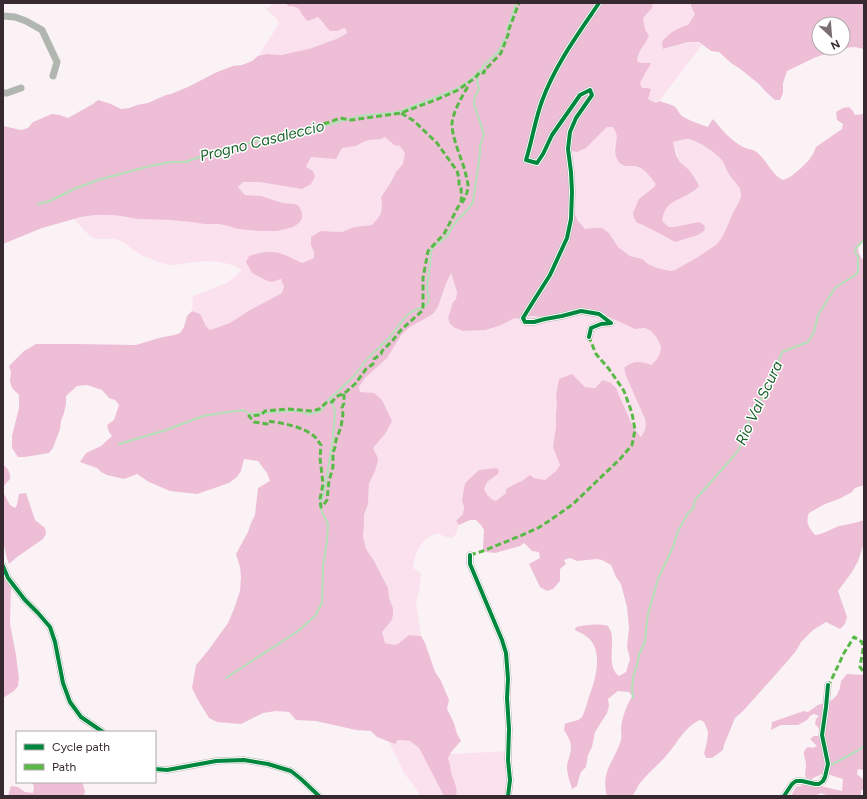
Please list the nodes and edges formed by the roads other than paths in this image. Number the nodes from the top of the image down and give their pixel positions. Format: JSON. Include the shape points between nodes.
{"nodes":[{"id":1,"x":599,"y":3,"type":"edge"},
{"id":2,"x":3,"y":16,"type":"edge"},
{"id":3,"x":53,"y":76,"type":"dead end"},
{"id":4,"x":21,"y":88,"type":"dead end"},
{"id":5,"x":3,"y":93,"type":"edge"},
{"id":6,"x":589,"y":337,"type":"dead end"},
{"id":7,"x":470,"y":555,"type":"dead end"},
{"id":8,"x":3,"y":566,"type":"edge"},
{"id":9,"x":828,"y":685,"type":"dead end"},
{"id":10,"x":102,"y":731,"type":"edge"},
{"id":11,"x":156,"y":769,"type":"edge"},
{"id":12,"x":319,"y":796,"type":"edge"},
{"id":13,"x":508,"y":796,"type":"edge"},
{"id":14,"x":784,"y":796,"type":"edge"}],
"edges":[{"from":1,"to":6,"type":"street","via":[[555,70],[542,101],[526,160],[537,163],[552,135],[580,95],[590,90],[592,95],[570,132],[568,149],[572,192],[571,220],[567,238],[550,275],[523,318],[525,322],[534,322],[581,311],[599,314],[610,322],[591,328]]},
{"from":2,"to":3,"type":"street","via":[[15,17],[42,30],[57,62]]},
{"from":4,"to":5,"type":"street"},
{"from":7,"to":13,"type":"street","via":[[470,564],[506,653],[510,780]]},
{"from":8,"to":10,"type":"street","via":[[8,578],[50,628],[70,702],[81,717]]},
{"from":9,"to":14,"type":"street","via":[[822,735],[828,764],[826,777],[819,784],[796,781]]},
{"from":11,"to":12,"type":"street","via":[[168,770],[216,761],[244,760],[291,771]]}]}
